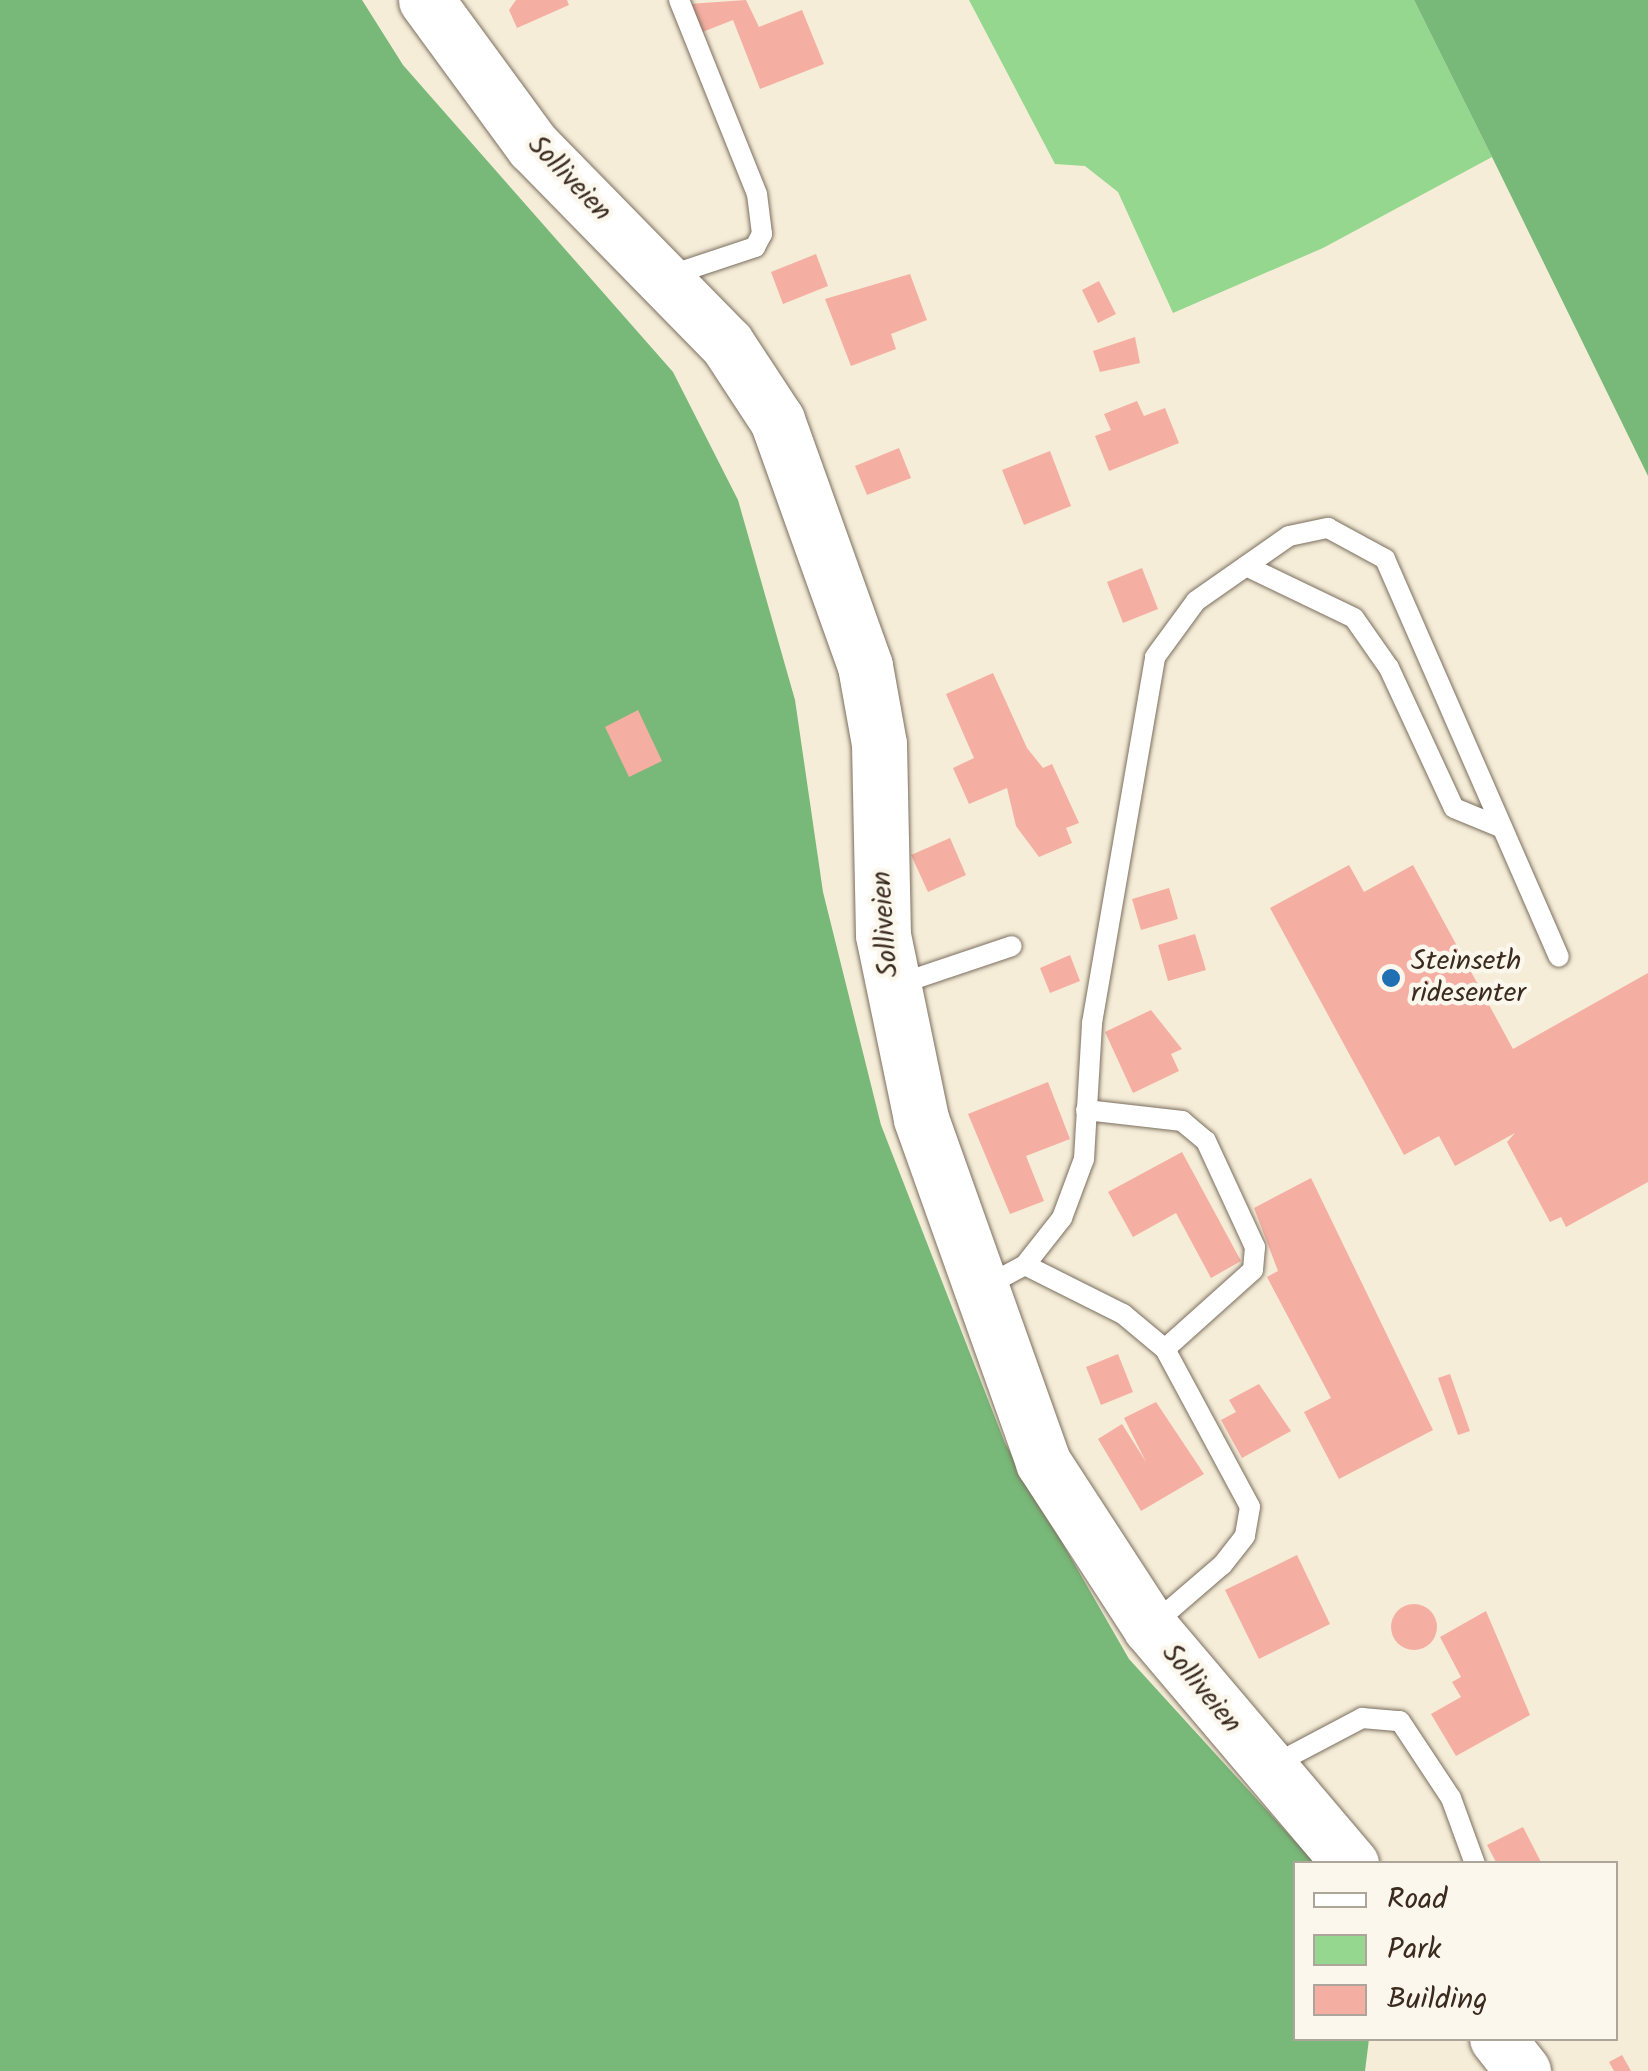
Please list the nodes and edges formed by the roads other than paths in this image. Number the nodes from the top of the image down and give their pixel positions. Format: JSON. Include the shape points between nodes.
{"nodes":[{"id":1,"x":426,"y":0,"type":"edge"},
{"id":2,"x":679,"y":0,"type":"edge"},
{"id":3,"x":666,"y":277,"type":"junction"},
{"id":4,"x":1246,"y":566,"type":"junction"},
{"id":5,"x":1500,"y":827,"type":"junction"},
{"id":6,"x":1012,"y":946,"type":"dead end"},
{"id":7,"x":1559,"y":957,"type":"dead end"},
{"id":8,"x":890,"y":986,"type":"junction"},
{"id":9,"x":1086,"y":1110,"type":"junction"},
{"id":10,"x":1025,"y":1265,"type":"junction"},
{"id":11,"x":978,"y":1290,"type":"junction"},
{"id":12,"x":1165,"y":1349,"type":"junction"},
{"id":13,"x":1150,"y":1627,"type":"junction"},
{"id":14,"x":1267,"y":1768,"type":"junction"},
{"id":15,"x":1348,"y":1861,"type":"edge"},
{"id":16,"x":1474,"y":1861,"type":"edge"},
{"id":17,"x":1499,"y":2041,"type":"edge"},
{"id":18,"x":1523,"y":2071,"type":"edge"}],
"edges":[{"from":1,"to":3,"type":"street","name":"Solliveien","via":[[533,146]]},
{"from":2,"to":3,"type":"lane","via":[[757,194],[762,234],[755,247]]},
{"from":3,"to":8,"type":"street","name":"Solliveien","via":[[777,420],[823,530],[879,744]]},
{"from":4,"to":5,"type":"lane","via":[[1354,618],[1389,668],[1454,808]]},
{"from":4,"to":5,"type":"lane","via":[[1289,536],[1328,528],[1385,559]]},
{"from":4,"to":9,"type":"lane","via":[[1196,601],[1155,657],[1121,822]]},
{"from":5,"to":7,"type":"lane"},
{"from":6,"to":8,"type":"lane"},
{"from":8,"to":11,"type":"street","name":"Solliveien"},
{"from":9,"to":10,"type":"lane","via":[[1084,1159],[1062,1218]]},
{"from":9,"to":12,"type":"lane","via":[[1152,1114],[1194,1131],[1255,1247],[1253,1270]]},
{"from":10,"to":11,"type":"lane"},
{"from":10,"to":12,"type":"lane","via":[[1122,1314]]},
{"from":11,"to":13,"type":"street","name":"Solliveien","via":[[1043,1462]]},
{"from":12,"to":13,"type":"lane","via":[[1250,1507],[1245,1536],[1222,1565]]},
{"from":13,"to":14,"type":"street","name":"Solliveien"},
{"from":14,"to":15,"type":"street","name":"Solliveien"},
{"from":14,"to":16,"type":"lane","via":[[1362,1718],[1400,1721],[1452,1798]]},
{"from":17,"to":18,"type":"street"}]}
